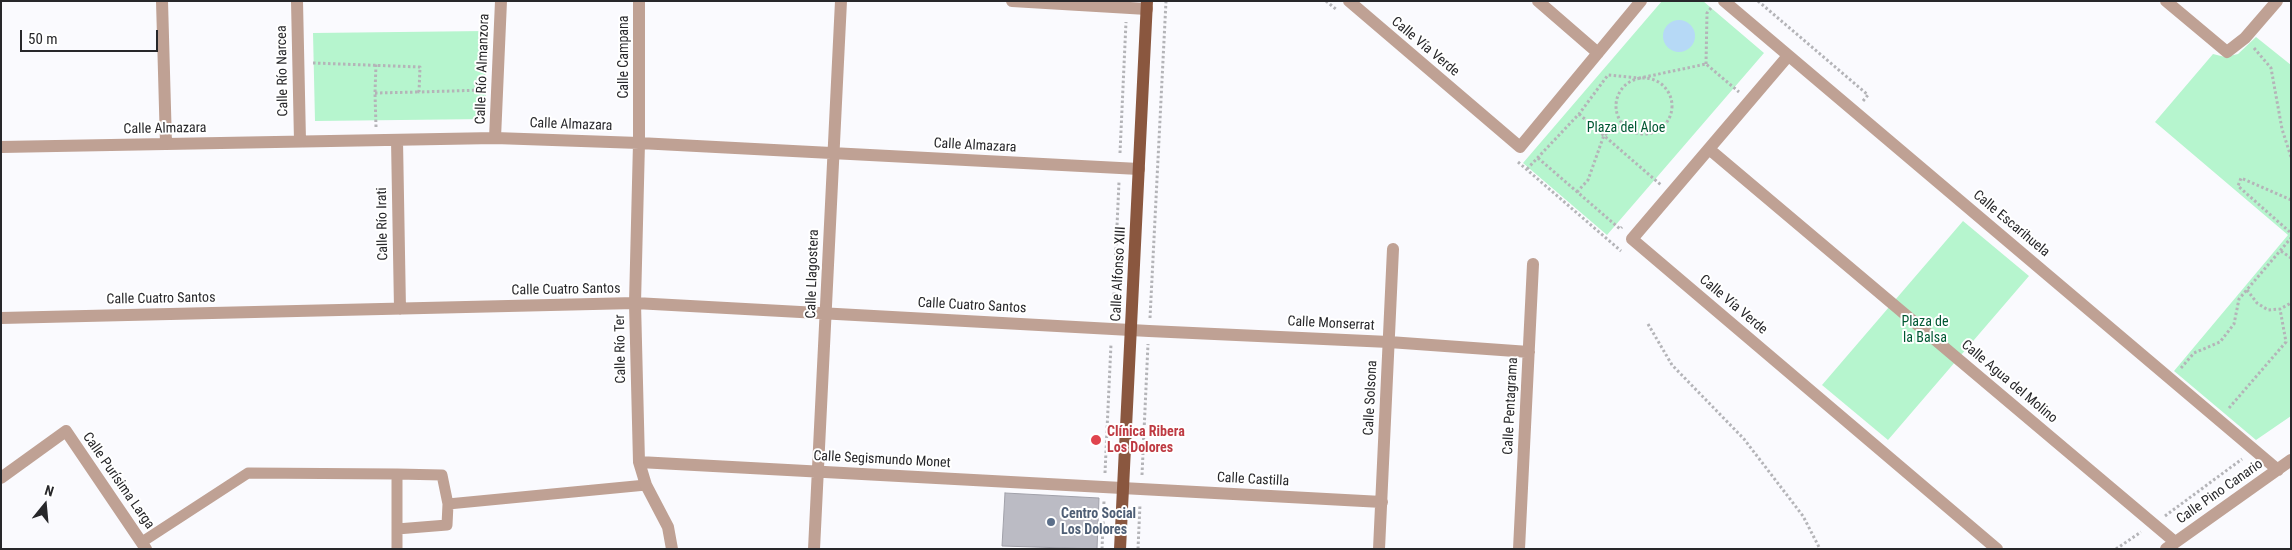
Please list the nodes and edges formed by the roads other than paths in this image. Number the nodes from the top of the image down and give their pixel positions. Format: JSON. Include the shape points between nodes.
{"nodes":[{"id":1,"x":162,"y":1,"type":"edge"},
{"id":2,"x":297,"y":1,"type":"edge"},
{"id":3,"x":501,"y":1,"type":"edge"},
{"id":4,"x":638,"y":1,"type":"edge"},
{"id":5,"x":841,"y":1,"type":"edge"},
{"id":6,"x":1012,"y":1,"type":"edge"},
{"id":7,"x":1349,"y":1,"type":"edge"},
{"id":8,"x":1538,"y":1,"type":"edge"},
{"id":9,"x":1642,"y":1,"type":"edge"},
{"id":10,"x":2166,"y":1,"type":"edge"},
{"id":11,"x":2277,"y":1,"type":"edge"},
{"id":12,"x":1147,"y":5,"type":"edge"},
{"id":13,"x":1728,"y":5,"type":"edge"},
{"id":14,"x":1119,"y":6,"type":"edge"},
{"id":15,"x":1598,"y":53,"type":"junction"},
{"id":16,"x":1788,"y":56,"type":"junction"},
{"id":17,"x":495,"y":138,"type":"junction"},
{"id":18,"x":397,"y":140,"type":"junction"},
{"id":19,"x":300,"y":141,"type":"junction"},
{"id":20,"x":639,"y":143,"type":"junction"},
{"id":21,"x":166,"y":144,"type":"junction"},
{"id":22,"x":1,"y":147,"type":"edge"},
{"id":23,"x":1709,"y":149,"type":"junction"},
{"id":24,"x":833,"y":154,"type":"junction"},
{"id":25,"x":1139,"y":169,"type":"junction"},
{"id":26,"x":1393,"y":249,"type":"dead end"},
{"id":27,"x":1533,"y":264,"type":"dead end"},
{"id":28,"x":635,"y":303,"type":"junction"},
{"id":29,"x":400,"y":308,"type":"junction"},
{"id":30,"x":827,"y":313,"type":"junction"},
{"id":31,"x":1,"y":318,"type":"edge"},
{"id":32,"x":1131,"y":330,"type":"junction"},
{"id":33,"x":1389,"y":342,"type":"junction"},
{"id":34,"x":1529,"y":352,"type":"junction"},
{"id":35,"x":2291,"y":460,"type":"edge"},
{"id":36,"x":639,"y":462,"type":"junction"},
{"id":37,"x":2278,"y":470,"type":"junction"},
{"id":38,"x":818,"y":472,"type":"junction"},
{"id":39,"x":397,"y":474,"type":"junction"},
{"id":40,"x":1,"y":478,"type":"edge"},
{"id":41,"x":646,"y":484,"type":"junction"},
{"id":42,"x":1123,"y":487,"type":"junction"},
{"id":43,"x":1382,"y":502,"type":"junction"},
{"id":44,"x":448,"y":504,"type":"junction"},
{"id":45,"x":397,"y":529,"type":"junction"},
{"id":46,"x":2171,"y":545,"type":"edge"},
{"id":47,"x":140,"y":546,"type":"edge"},
{"id":48,"x":397,"y":549,"type":"edge"},
{"id":49,"x":672,"y":549,"type":"edge"},
{"id":50,"x":814,"y":549,"type":"edge"},
{"id":51,"x":1120,"y":549,"type":"edge"},
{"id":52,"x":1379,"y":549,"type":"edge"},
{"id":53,"x":1519,"y":549,"type":"edge"},
{"id":54,"x":1997,"y":549,"type":"edge"}],
"edges":[{"from":1,"to":21,"type":"street"},
{"from":2,"to":19,"type":"street","name":"Calle Río Narcea"},
{"from":3,"to":17,"type":"street","name":"Calle Río Almanzora"},
{"from":4,"to":20,"type":"street","name":"Calle Campana"},
{"from":5,"to":24,"type":"street","name":"Calle Llagostera"},
{"from":6,"to":14,"type":"street"},
{"from":7,"to":15,"type":"street","name":"Calle Vía Verde","via":[[1520,147]]},
{"from":8,"to":15,"type":"street"},
{"from":9,"to":15,"type":"street","name":"Calle Vía Verde"},
{"from":10,"to":11,"type":"street","via":[[2227,52],[2245,38]]},
{"from":12,"to":14,"type":"street"},
{"from":12,"to":25,"type":"main road","name":"Calle Alfonso XIII"},
{"from":13,"to":16,"type":"street","name":"Calle Escarihuela"},
{"from":16,"to":23,"type":"street","name":"Calle Vía Verde"},
{"from":16,"to":37,"type":"street","name":"Calle Escarihuela"},
{"from":17,"to":18,"type":"street","name":"Calle Almazara"},
{"from":17,"to":20,"type":"street","name":"Calle Almazara"},
{"from":18,"to":19,"type":"street","name":"Calle Almazara"},
{"from":18,"to":29,"type":"street","name":"Calle Río Irati"},
{"from":19,"to":21,"type":"street","name":"Calle Almazara"},
{"from":20,"to":24,"type":"street","name":"Calle Almazara"},
{"from":20,"to":28,"type":"street","name":"Calle Río Ter"},
{"from":21,"to":22,"type":"street","name":"Calle Almazara"},
{"from":23,"to":46,"type":"street","name":"Calle Agua del Molino"},
{"from":23,"to":54,"type":"street","name":"Calle Vía Verde","via":[[1632,238]]},
{"from":24,"to":25,"type":"street","name":"Calle Almazara"},
{"from":24,"to":30,"type":"street","name":"Calle Llagostera"},
{"from":25,"to":32,"type":"main road","name":"Calle Alfonso XIII"},
{"from":26,"to":33,"type":"street","name":"Calle Solsona"},
{"from":27,"to":34,"type":"street","name":"Calle Pentagrama"},
{"from":28,"to":29,"type":"street","name":"Calle Cuatro Santos"},
{"from":28,"to":30,"type":"street","name":"Calle Cuatro Santos"},
{"from":28,"to":36,"type":"street","name":"Calle Río Ter"},
{"from":29,"to":31,"type":"street","name":"Calle Cuatro Santos"},
{"from":30,"to":32,"type":"street","name":"Calle Cuatro Santos"},
{"from":30,"to":38,"type":"street","name":"Calle Llagostera"},
{"from":32,"to":33,"type":"street","name":"Calle Monserrat"},
{"from":32,"to":42,"type":"main road","name":"Calle Alfonso XIII"},
{"from":33,"to":34,"type":"street","name":"Calle Monserrat"},
{"from":33,"to":43,"type":"street","name":"Calle Solsona"},
{"from":34,"to":53,"type":"street","name":"Calle Pentagrama"},
{"from":35,"to":37,"type":"street","name":"Calle Pino Canario"},
{"from":36,"to":38,"type":"street","name":"Calle Segismundo Monet"},
{"from":36,"to":41,"type":"street","name":"Calle Río Ter"},
{"from":37,"to":46,"type":"street","name":"Calle Pino Canario"},
{"from":38,"to":42,"type":"street","name":"Calle Segismundo Monet"},
{"from":38,"to":50,"type":"street","name":"Calle Llagostera"},
{"from":39,"to":44,"type":"lane","via":[[442,475]]},
{"from":39,"to":45,"type":"lane"},
{"from":39,"to":47,"type":"lane","via":[[248,474]]},
{"from":40,"to":47,"type":"street","name":"Calle Purísima Larga","via":[[66,431]]},
{"from":41,"to":44,"type":"lane"},
{"from":41,"to":49,"type":"street","name":"Calle Río Ter","via":[[668,527]]},
{"from":42,"to":43,"type":"street","name":"Calle Castilla"},
{"from":42,"to":51,"type":"main road","name":"Calle Alfonso XIII"},
{"from":43,"to":52,"type":"street","name":"Calle Solsona"},
{"from":44,"to":45,"type":"lane","via":[[447,525]]},
{"from":45,"to":48,"type":"lane"}]}
